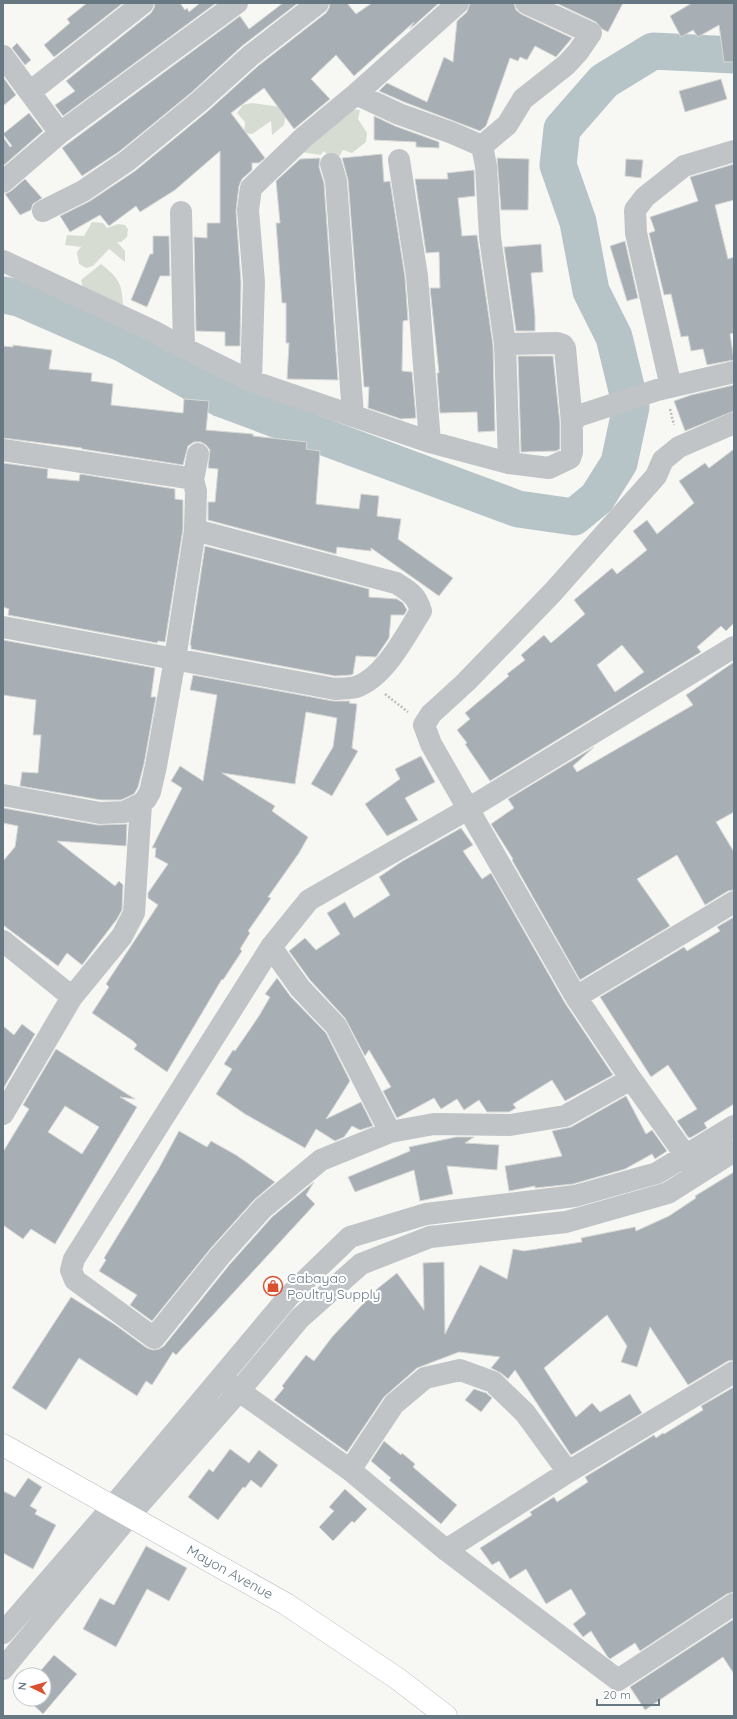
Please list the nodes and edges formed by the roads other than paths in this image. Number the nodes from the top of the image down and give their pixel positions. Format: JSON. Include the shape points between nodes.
{"nodes":[{"id":1,"x":143,"y":3,"type":"edge"},
{"id":2,"x":236,"y":3,"type":"edge"},
{"id":3,"x":318,"y":3,"type":"edge"},
{"id":4,"x":458,"y":3,"type":"edge"},
{"id":5,"x":526,"y":3,"type":"edge"},
{"id":6,"x":3,"y":56,"type":"edge"},
{"id":7,"x":30,"y":92,"type":"junction"},
{"id":8,"x":356,"y":94,"type":"junction"},
{"id":9,"x":60,"y":133,"type":"junction"},
{"id":10,"x":482,"y":146,"type":"junction"},
{"id":11,"x":734,"y":151,"type":"edge"},
{"id":12,"x":399,"y":160,"type":"dead end"},
{"id":13,"x":331,"y":164,"type":"dead end"},
{"id":14,"x":3,"y":182,"type":"edge"},
{"id":15,"x":43,"y":211,"type":"dead end"},
{"id":16,"x":181,"y":212,"type":"dead end"},
{"id":17,"x":3,"y":261,"type":"edge"},
{"id":18,"x":505,"y":344,"type":"junction"},
{"id":19,"x":184,"y":348,"type":"junction"},
{"id":20,"x":734,"y":372,"type":"edge"},
{"id":21,"x":251,"y":381,"type":"junction"},
{"id":22,"x":665,"y":388,"type":"junction"},
{"id":23,"x":353,"y":415,"type":"junction"},
{"id":24,"x":575,"y":420,"type":"junction"},
{"id":25,"x":734,"y":423,"type":"edge"},
{"id":26,"x":430,"y":442,"type":"junction"},
{"id":27,"x":3,"y":450,"type":"edge"},
{"id":28,"x":198,"y":454,"type":"dead end"},
{"id":29,"x":509,"y":463,"type":"junction"},
{"id":30,"x":193,"y":480,"type":"junction"},
{"id":31,"x":195,"y":530,"type":"junction"},
{"id":32,"x":3,"y":627,"type":"edge"},
{"id":33,"x":734,"y":647,"type":"edge"},
{"id":34,"x":175,"y":659,"type":"junction"},
{"id":35,"x":3,"y":795,"type":"edge"},
{"id":36,"x":141,"y":804,"type":"junction"},
{"id":37,"x":468,"y":809,"type":"junction"},
{"id":38,"x":734,"y":902,"type":"edge"},
{"id":39,"x":3,"y":941,"type":"edge"},
{"id":40,"x":271,"y":947,"type":"junction"},
{"id":41,"x":72,"y":997,"type":"junction"},
{"id":42,"x":576,"y":997,"type":"junction"},
{"id":43,"x":631,"y":1080,"type":"junction"},
{"id":44,"x":3,"y":1114,"type":"edge"},
{"id":45,"x":734,"y":1126,"type":"edge"},
{"id":46,"x":390,"y":1132,"type":"junction"},
{"id":47,"x":734,"y":1151,"type":"edge"},
{"id":48,"x":692,"y":1165,"type":"junction"},
{"id":49,"x":734,"y":1372,"type":"edge"},
{"id":50,"x":221,"y":1378,"type":"junction"},
{"id":51,"x":239,"y":1392,"type":"junction"},
{"id":52,"x":3,"y":1445,"type":"edge"},
{"id":53,"x":350,"y":1470,"type":"junction"},
{"id":54,"x":568,"y":1472,"type":"junction"},
{"id":55,"x":121,"y":1511,"type":"junction"},
{"id":56,"x":446,"y":1550,"type":"junction"},
{"id":57,"x":734,"y":1604,"type":"edge"},
{"id":58,"x":3,"y":1633,"type":"edge"},
{"id":59,"x":3,"y":1670,"type":"edge"},
{"id":60,"x":446,"y":1716,"type":"edge"}],
"edges":[{"from":1,"to":7,"type":"street"},
{"from":2,"to":9,"type":"street"},
{"from":3,"to":15,"type":"street","via":[[250,56],[127,161],[83,191]]},
{"from":4,"to":8,"type":"street"},
{"from":5,"to":10,"type":"street","via":[[591,33],[578,52],[523,99],[507,125]]},
{"from":6,"to":7,"type":"street"},
{"from":7,"to":9,"type":"street"},
{"from":8,"to":10,"type":"street","via":[[399,114]]},
{"from":8,"to":21,"type":"street","via":[[304,137],[251,188],[248,210],[254,282]]},
{"from":9,"to":14,"type":"street"},
{"from":10,"to":18,"type":"street","via":[[486,166],[490,237]]},
{"from":11,"to":22,"type":"street","via":[[684,166],[645,197],[635,210],[636,233]]},
{"from":12,"to":26,"type":"street","via":[[417,276]]},
{"from":13,"to":23,"type":"street","via":[[336,181]]},
{"from":16,"to":19,"type":"street"},
{"from":17,"to":19,"type":"street"},
{"from":18,"to":24,"type":"street","via":[[563,345]]},
{"from":18,"to":29,"type":"street"},
{"from":19,"to":21,"type":"street"},
{"from":20,"to":22,"type":"street"},
{"from":21,"to":23,"type":"street"},
{"from":22,"to":24,"type":"street"},
{"from":23,"to":26,"type":"street"},
{"from":24,"to":29,"type":"street","via":[[570,458],[549,468]]},
{"from":25,"to":37,"type":"street","via":[[679,447],[663,460],[656,476],[553,592],[466,682],[431,714],[424,725],[431,744]]},
{"from":26,"to":29,"type":"street"},
{"from":27,"to":30,"type":"street"},
{"from":28,"to":30,"type":"street"},
{"from":30,"to":31,"type":"street","via":[[196,491]]},
{"from":31,"to":34,"type":"street"},
{"from":31,"to":34,"type":"street","via":[[396,583],[413,594],[422,611],[387,663],[370,681],[355,688],[335,689]]},
{"from":32,"to":34,"type":"street"},
{"from":33,"to":37,"type":"street"},
{"from":34,"to":36,"type":"street","via":[[150,792]]},
{"from":35,"to":36,"type":"street","via":[[100,812],[124,812]]},
{"from":36,"to":41,"type":"street","via":[[134,913],[122,936]]},
{"from":37,"to":40,"type":"street","via":[[309,900]]},
{"from":37,"to":42,"type":"street"},
{"from":38,"to":42,"type":"street"},
{"from":39,"to":41,"type":"street"},
{"from":40,"to":46,"type":"street","via":[[300,988],[336,1026]]},
{"from":40,"to":46,"type":"street","via":[[74,1259],[71,1270],[75,1280],[154,1338],[220,1256],[263,1208],[321,1160]]},
{"from":41,"to":44,"type":"street"},
{"from":42,"to":43,"type":"street"},
{"from":43,"to":46,"type":"street","via":[[565,1116],[510,1125],[434,1124]]},
{"from":43,"to":48,"type":"street"},
{"from":45,"to":48,"type":"street"},
{"from":47,"to":48,"type":"street"},
{"from":48,"to":50,"type":"street","via":[[575,1196],[426,1214],[350,1237],[290,1295]]},
{"from":48,"to":51,"type":"street","via":[[668,1193],[566,1222],[430,1237],[361,1264],[300,1318]]},
{"from":49,"to":54,"type":"street"},
{"from":50,"to":51,"type":"street"},
{"from":50,"to":55,"type":"street"},
{"from":51,"to":53,"type":"street"},
{"from":51,"to":55,"type":"street"},
{"from":52,"to":55,"type":"main road","name":"Mayon Avenue"},
{"from":53,"to":54,"type":"street","via":[[394,1404],[425,1378],[460,1370],[493,1382],[525,1413]]},
{"from":53,"to":56,"type":"street"},
{"from":54,"to":56,"type":"street"},
{"from":55,"to":58,"type":"street"},
{"from":55,"to":59,"type":"street"},
{"from":55,"to":60,"type":"main road","name":"Mayon Avenue","via":[[286,1604],[398,1679]]},
{"from":56,"to":57,"type":"street","via":[[618,1680]]}]}
